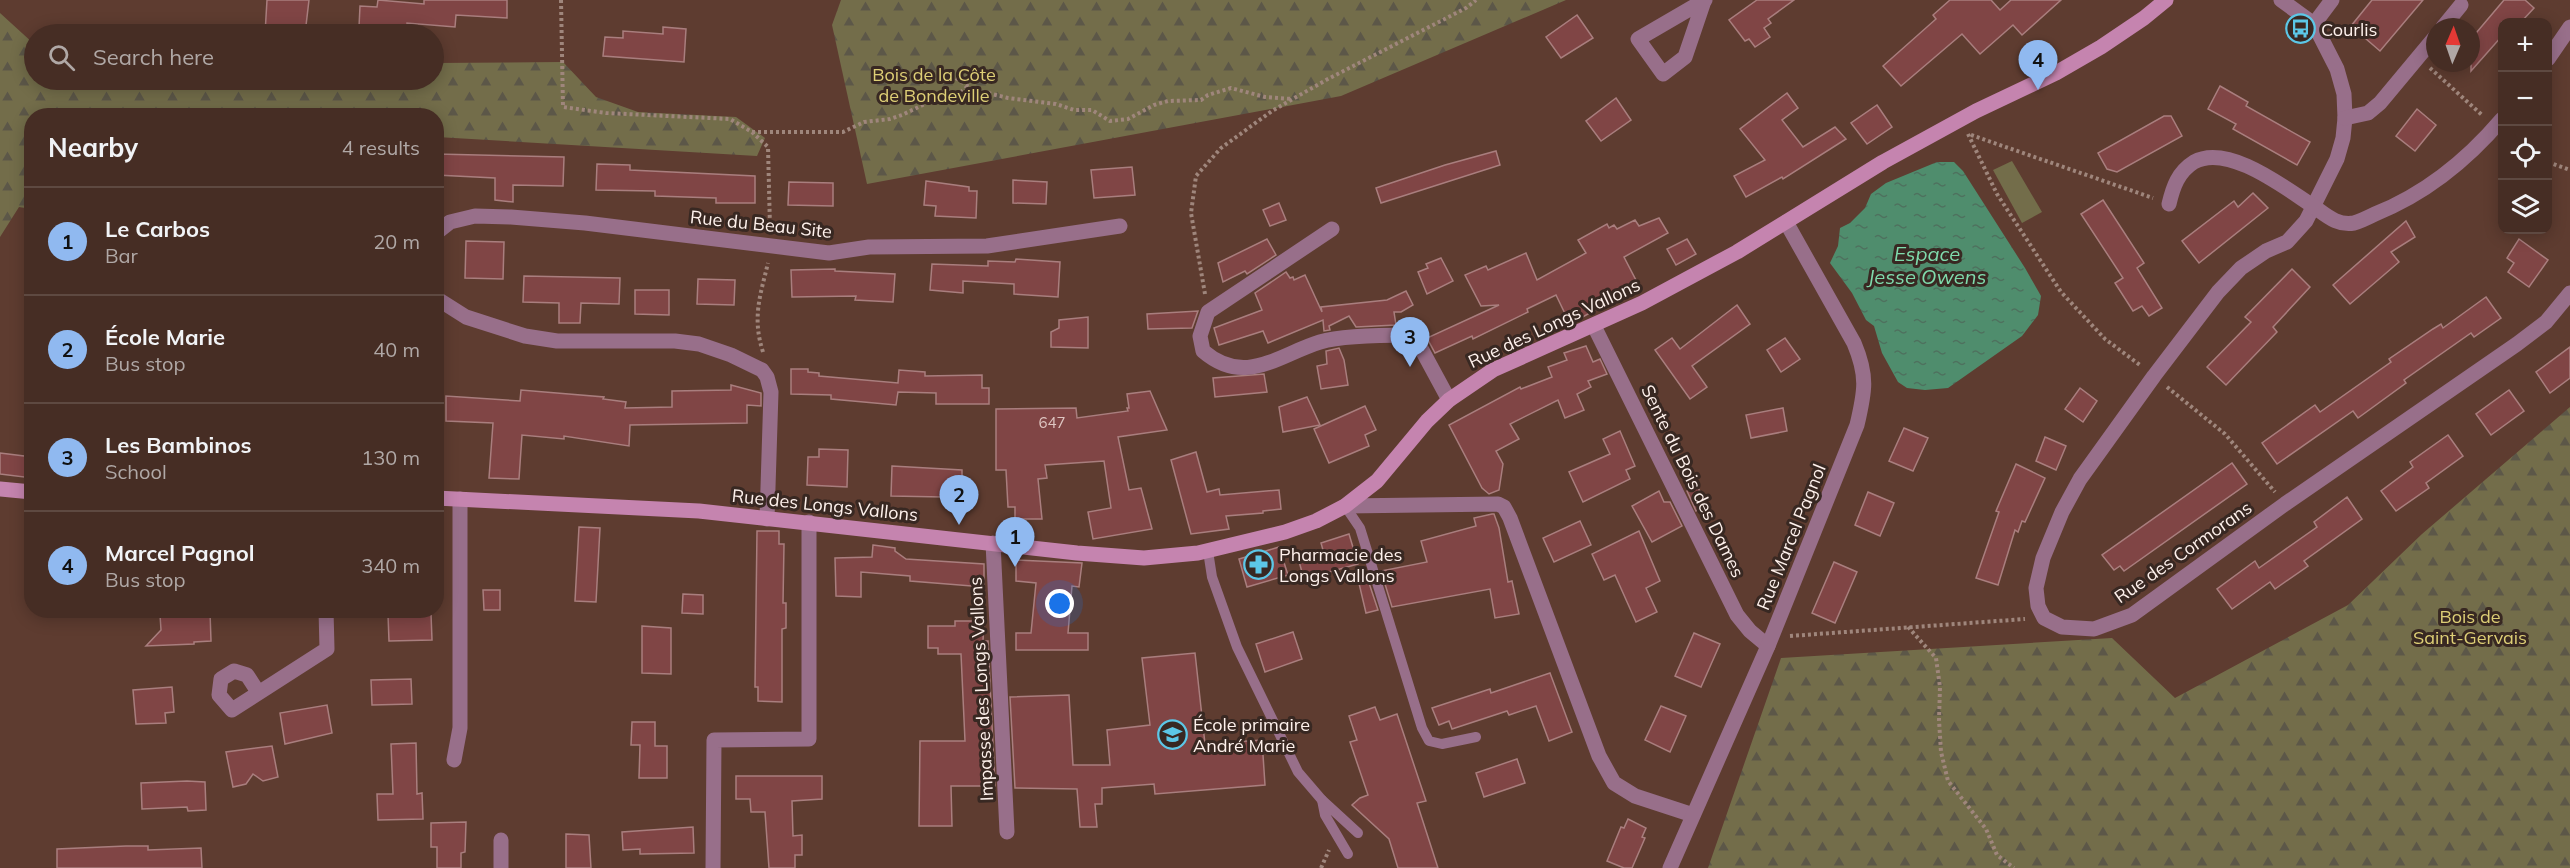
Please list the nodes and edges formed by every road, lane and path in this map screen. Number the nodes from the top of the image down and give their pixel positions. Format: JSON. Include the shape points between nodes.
{"nodes":[{"id":1,"x":561,"y":0,"type":"edge"},
{"id":2,"x":1476,"y":0,"type":"edge"},
{"id":3,"x":1704,"y":0,"type":"edge"},
{"id":4,"x":2166,"y":0,"type":"edge"},
{"id":5,"x":2281,"y":0,"type":"edge"},
{"id":6,"x":2332,"y":0,"type":"edge"},
{"id":7,"x":2461,"y":5,"type":"dead end"},
{"id":8,"x":2450,"y":18,"type":"edge"},
{"id":9,"x":2314,"y":24,"type":"junction"},
{"id":10,"x":2570,"y":27,"type":"edge"},
{"id":11,"x":2426,"y":48,"type":"edge"},
{"id":12,"x":2552,"y":52,"type":"edge"},
{"id":13,"x":2418,"y":57,"type":"junction"},
{"id":14,"x":957,"y":78,"type":"dead end"},
{"id":15,"x":967,"y":87,"type":"junction"},
{"id":16,"x":1293,"y":99,"type":"junction"},
{"id":17,"x":2345,"y":118,"type":"junction"},
{"id":18,"x":2498,"y":123,"type":"edge"},
{"id":19,"x":1947,"y":126,"type":"junction"},
{"id":20,"x":752,"y":132,"type":"junction"},
{"id":21,"x":1968,"y":134,"type":"junction"},
{"id":22,"x":2552,"y":164,"type":"edge"},
{"id":23,"x":2570,"y":170,"type":"edge"},
{"id":24,"x":2169,"y":204,"type":"joint"},
{"id":25,"x":2314,"y":207,"type":"junction"},
{"id":26,"x":1786,"y":222,"type":"junction"},
{"id":27,"x":1120,"y":226,"type":"dead end"},
{"id":28,"x":444,"y":227,"type":"edge"},
{"id":29,"x":1332,"y":229,"type":"dead end"},
{"id":30,"x":769,"y":247,"type":"junction"},
{"id":31,"x":2570,"y":293,"type":"edge"},
{"id":32,"x":444,"y":303,"type":"edge"},
{"id":33,"x":1208,"y":312,"type":"junction"},
{"id":34,"x":1594,"y":326,"type":"junction"},
{"id":35,"x":762,"y":370,"type":"junction"},
{"id":36,"x":2154,"y":376,"type":"junction"},
{"id":37,"x":1449,"y":400,"type":"junction"},
{"id":38,"x":0,"y":489,"type":"edge"},
{"id":39,"x":24,"y":491,"type":"edge"},
{"id":40,"x":444,"y":498,"type":"edge"},
{"id":41,"x":460,"y":499,"type":"junction"},
{"id":42,"x":2285,"y":504,"type":"junction"},
{"id":43,"x":1345,"y":506,"type":"junction"},
{"id":44,"x":767,"y":519,"type":"junction"},
{"id":45,"x":809,"y":522,"type":"junction"},
{"id":46,"x":993,"y":543,"type":"junction"},
{"id":47,"x":1208,"y":551,"type":"junction"},
{"id":48,"x":326,"y":618,"type":"edge"},
{"id":49,"x":2044,"y":618,"type":"junction"},
{"id":50,"x":1908,"y":627,"type":"junction"},
{"id":51,"x":1770,"y":641,"type":"junction"},
{"id":52,"x":258,"y":692,"type":"dead end"},
{"id":53,"x":1476,"y":737,"type":"dead end"},
{"id":54,"x":454,"y":760,"type":"dead end"},
{"id":55,"x":1322,"y":800,"type":"junction"},
{"id":56,"x":1694,"y":815,"type":"junction"},
{"id":57,"x":1007,"y":832,"type":"dead end"},
{"id":58,"x":1358,"y":833,"type":"dead end"},
{"id":59,"x":501,"y":840,"type":"dead end"},
{"id":60,"x":1348,"y":854,"type":"dead end"},
{"id":61,"x":501,"y":868,"type":"edge"},
{"id":62,"x":713,"y":868,"type":"edge"},
{"id":63,"x":1670,"y":868,"type":"edge"},
{"id":64,"x":2014,"y":868,"type":"edge"}],
"edges":[{"from":1,"to":20,"type":"path","via":[[563,107],[730,119]]},
{"from":2,"to":16,"type":"path"},
{"from":3,"to":3,"type":"street","via":[[1638,39],[1663,74],[1685,57]]},
{"from":4,"to":19,"type":"street","name":"Rue des Longs Vallons","via":[[2074,63]]},
{"from":5,"to":9,"type":"street"},
{"from":6,"to":9,"type":"street"},
{"from":7,"to":8,"type":"street"},
{"from":9,"to":17,"type":"street","via":[[2337,69]]},
{"from":10,"to":12,"type":"street"},
{"from":11,"to":13,"type":"street"},
{"from":13,"to":17,"type":"street","via":[[2380,103],[2368,113]]},
{"from":13,"to":18,"type":"path"},
{"from":14,"to":15,"type":"path"},
{"from":15,"to":16,"type":"path","via":[[1008,98],[1092,110],[1110,121],[1128,119],[1168,101],[1201,100],[1231,88]]},
{"from":15,"to":20,"type":"path","via":[[902,115],[864,122],[843,132]]},
{"from":16,"to":33,"type":"path","via":[[1221,148],[1196,176],[1191,213]]},
{"from":17,"to":25,"type":"street","via":[[2337,159]]},
{"from":18,"to":25,"type":"street","via":[[2439,179],[2392,208],[2354,223],[2335,221]]},
{"from":19,"to":21,"type":"path"},
{"from":19,"to":26,"type":"street","name":"Rue des Longs Vallons"},
{"from":20,"to":30,"type":"path","via":[[768,147]]},
{"from":21,"to":24,"type":"path"},
{"from":21,"to":36,"type":"path","via":[[1997,194],[2061,292],[2105,339]]},
{"from":22,"to":23,"type":"path"},
{"from":24,"to":25,"type":"street","via":[[2174,183],[2187,166],[2216,156],[2254,170]]},
{"from":25,"to":36,"type":"street","via":[[2287,242],[2266,250],[2241,268],[2218,292]]},
{"from":26,"to":34,"type":"street","name":"Rue des Longs Vallons"},
{"from":26,"to":51,"type":"street","name":"Rue Marcel Pagnol","via":[[1854,344],[1862,362],[1865,391],[1857,425]]},
{"from":27,"to":30,"type":"street","name":"Rue du Beau Site","via":[[987,246],[868,247],[829,253]]},
{"from":28,"to":30,"type":"street","name":"Rue du Beau Site","via":[[475,216],[511,217]]},
{"from":29,"to":33,"type":"street"},
{"from":30,"to":35,"type":"path","via":[[770,258],[756,316],[764,356]]},
{"from":31,"to":42,"type":"street","name":"Rue des Cormorans","via":[[2546,322],[2517,344]]},
{"from":32,"to":35,"type":"street","via":[[466,317],[525,336],[557,341],[699,344]]},
{"from":33,"to":37,"type":"street","via":[[1200,336],[1203,351],[1234,368],[1270,363],[1322,342],[1409,335],[1416,339]]},
{"from":34,"to":37,"type":"street","name":"Rue des Longs Vallons","via":[[1493,370]]},
{"from":34,"to":51,"type":"street","name":"Sente du Bois des Dames","via":[[1737,615],[1750,631]]},
{"from":35,"to":44,"type":"street","via":[[771,392]]},
{"from":36,"to":42,"type":"path","via":[[2225,434]]},
{"from":36,"to":49,"type":"street","via":[[2080,480],[2062,512],[2043,558],[2036,588]]},
{"from":37,"to":43,"type":"street","name":"Rue des Longs Vallons","via":[[1377,481]]},
{"from":38,"to":39,"type":"street"},
{"from":40,"to":41,"type":"street","name":"Rue des Longs Vallons"},
{"from":41,"to":44,"type":"street","name":"Rue des Longs Vallons","via":[[687,510]]},
{"from":41,"to":54,"type":"street","via":[[460,728]]},
{"from":42,"to":49,"type":"street","name":"Rue des Cormorans","via":[[2132,615],[2094,628],[2062,627]]},
{"from":43,"to":47,"type":"street","name":"Rue des Longs Vallons","via":[[1285,532]]},
{"from":43,"to":53,"type":"lane","via":[[1360,528],[1429,741],[1442,744]]},
{"from":43,"to":56,"type":"street","via":[[1504,507],[1599,756],[1614,783],[1635,796]]},
{"from":44,"to":45,"type":"street","name":"Rue des Longs Vallons"},
{"from":45,"to":46,"type":"street","name":"Rue des Longs Vallons"},
{"from":45,"to":62,"type":"street","via":[[809,739],[714,740]]},
{"from":46,"to":47,"type":"street","name":"Rue des Longs Vallons","via":[[1144,558]]},
{"from":46,"to":57,"type":"street","name":"Impasse des Longs Vallons"},
{"from":47,"to":55,"type":"lane","via":[[1212,577],[1237,647],[1298,772]]},
{"from":48,"to":52,"type":"street","via":[[327,649]]},
{"from":49,"to":50,"type":"path"},
{"from":50,"to":51,"type":"path"},
{"from":50,"to":64,"type":"path","via":[[1936,658],[1941,752],[1948,781],[1986,829],[1997,855]]},
{"from":51,"to":56,"type":"street","name":"Rue Marcel Pagnol"},
{"from":55,"to":58,"type":"lane"},
{"from":55,"to":60,"type":"lane","via":[[1325,814]]},
{"from":56,"to":63,"type":"street","name":"Rue Marcel Pagnol"},
{"from":59,"to":61,"type":"street"}]}
